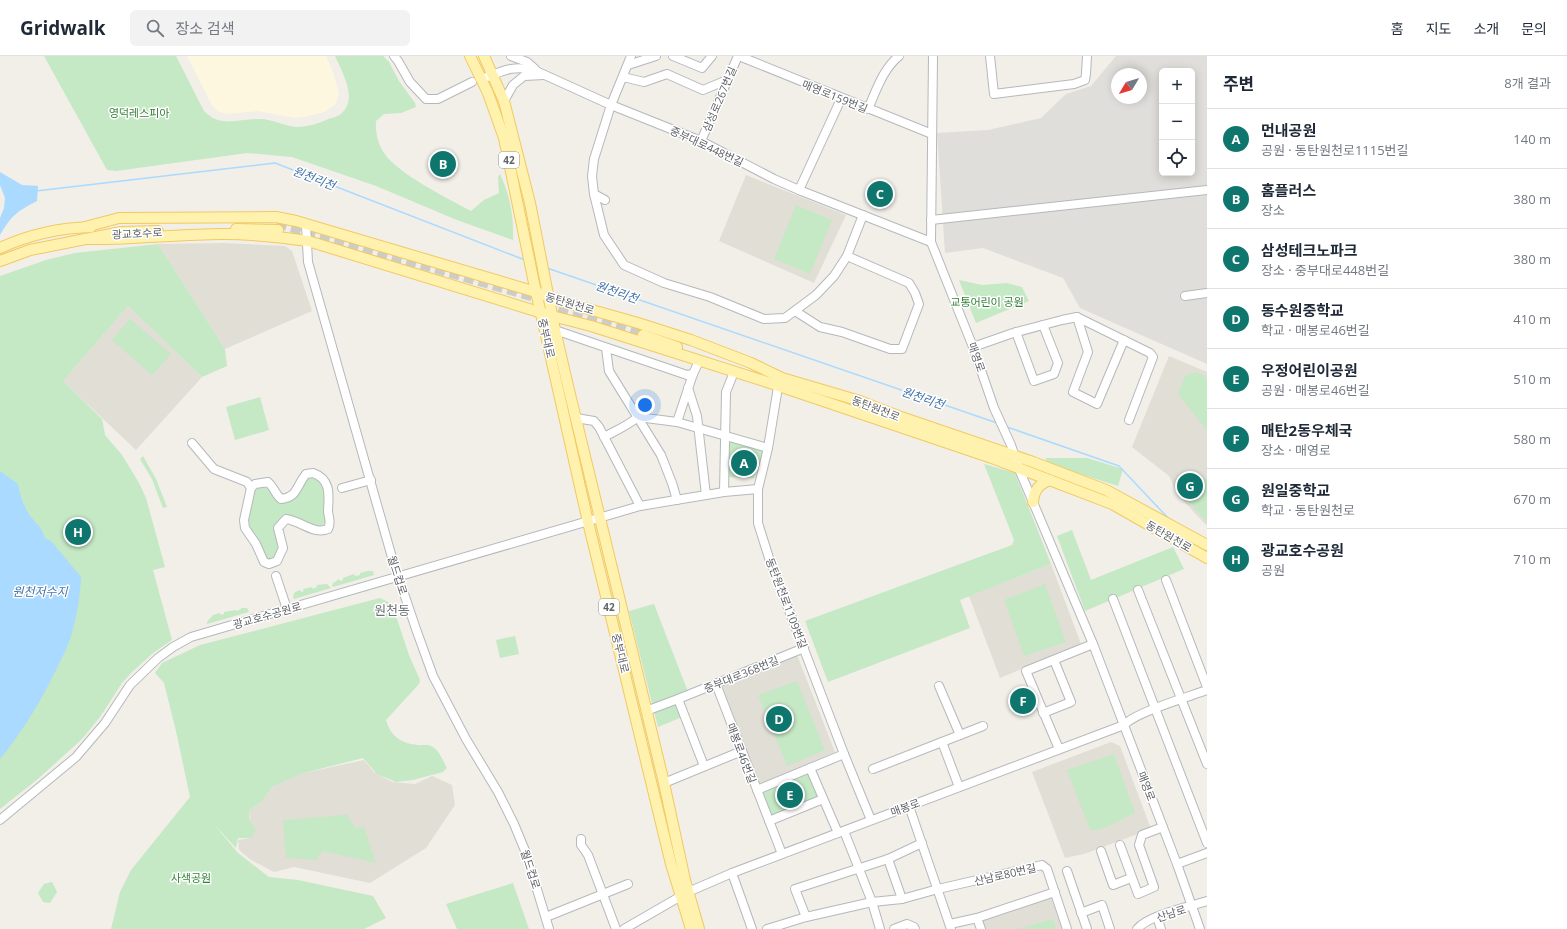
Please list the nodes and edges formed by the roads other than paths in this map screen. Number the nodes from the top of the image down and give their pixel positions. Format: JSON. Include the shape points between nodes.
{"nodes":[{"id":1,"x":394,"y":56,"type":"edge"},
{"id":2,"x":470,"y":56,"type":"edge"},
{"id":3,"x":484,"y":56,"type":"edge"},
{"id":4,"x":511,"y":56,"type":"edge"},
{"id":5,"x":631,"y":56,"type":"edge"},
{"id":6,"x":656,"y":56,"type":"edge"},
{"id":7,"x":673,"y":56,"type":"edge"},
{"id":8,"x":712,"y":56,"type":"edge"},
{"id":9,"x":739,"y":56,"type":"edge"},
{"id":10,"x":899,"y":56,"type":"edge"},
{"id":11,"x":933,"y":56,"type":"edge"},
{"id":12,"x":990,"y":56,"type":"edge"},
{"id":13,"x":1087,"y":56,"type":"edge"},
{"id":14,"x":628,"y":65,"type":"junction"},
{"id":15,"x":493,"y":75,"type":"junction"},
{"id":16,"x":544,"y":75,"type":"junction"},
{"id":17,"x":623,"y":78,"type":"junction"},
{"id":18,"x":727,"y":80,"type":"junction"},
{"id":19,"x":480,"y":83,"type":"junction"},
{"id":20,"x":841,"y":98,"type":"junction"},
{"id":21,"x":504,"y":102,"type":"junction"},
{"id":22,"x":611,"y":105,"type":"junction"},
{"id":23,"x":868,"y":109,"type":"junction"},
{"id":24,"x":932,"y":134,"type":"junction"},
{"id":25,"x":701,"y":142,"type":"junction"},
{"id":26,"x":799,"y":190,"type":"junction"},
{"id":27,"x":1207,"y":190,"type":"edge"},
{"id":28,"x":594,"y":194,"type":"junction"},
{"id":29,"x":605,"y":200,"type":"dead end"},
{"id":30,"x":863,"y":215,"type":"junction"},
{"id":31,"x":931,"y":220,"type":"junction"},
{"id":32,"x":306,"y":225,"type":"junction"},
{"id":33,"x":85,"y":227,"type":"junction"},
{"id":34,"x":85,"y":239,"type":"junction"},
{"id":35,"x":308,"y":241,"type":"junction"},
{"id":36,"x":931,"y":242,"type":"junction"},
{"id":37,"x":0,"y":248,"type":"edge"},
{"id":38,"x":846,"y":256,"type":"junction"},
{"id":39,"x":2,"y":260,"type":"edge"},
{"id":40,"x":535,"y":287,"type":"junction"},
{"id":41,"x":548,"y":292,"type":"junction"},
{"id":42,"x":1207,"y":293,"type":"edge"},
{"id":43,"x":1185,"y":296,"type":"dead end"},
{"id":44,"x":795,"y":311,"type":"junction"},
{"id":45,"x":541,"y":313,"type":"junction"},
{"id":46,"x":552,"y":316,"type":"junction"},
{"id":47,"x":1077,"y":317,"type":"junction"},
{"id":48,"x":1043,"y":325,"type":"junction"},
{"id":49,"x":555,"y":330,"type":"junction"},
{"id":50,"x":644,"y":332,"type":"tunnel mouth"},
{"id":51,"x":1016,"y":332,"type":"junction"},
{"id":52,"x":1124,"y":340,"type":"junction"},
{"id":53,"x":973,"y":347,"type":"junction"},
{"id":54,"x":606,"y":348,"type":"junction"},
{"id":55,"x":699,"y":361,"type":"junction"},
{"id":56,"x":734,"y":372,"type":"junction"},
{"id":57,"x":693,"y":374,"type":"junction"},
{"id":58,"x":780,"y":382,"type":"junction"},
{"id":59,"x":688,"y":388,"type":"junction"},
{"id":60,"x":638,"y":417,"type":"junction"},
{"id":61,"x":576,"y":418,"type":"junction"},
{"id":62,"x":1128,"y":420,"type":"dead end"},
{"id":63,"x":677,"y":422,"type":"junction"},
{"id":64,"x":698,"y":428,"type":"junction"},
{"id":65,"x":725,"y":436,"type":"junction"},
{"id":66,"x":604,"y":437,"type":"junction"},
{"id":67,"x":192,"y":443,"type":"dead end"},
{"id":68,"x":768,"y":448,"type":"junction"},
{"id":69,"x":1015,"y":457,"type":"junction"},
{"id":70,"x":1018,"y":469,"type":"junction"},
{"id":71,"x":371,"y":480,"type":"junction"},
{"id":72,"x":1050,"y":480,"type":"junction"},
{"id":73,"x":251,"y":488,"type":"junction"},
{"id":74,"x":342,"y":488,"type":"dead end"},
{"id":75,"x":758,"y":488,"type":"junction"},
{"id":76,"x":724,"y":492,"type":"junction"},
{"id":77,"x":706,"y":495,"type":"junction"},
{"id":78,"x":676,"y":500,"type":"junction"},
{"id":79,"x":1033,"y":502,"type":"junction"},
{"id":80,"x":640,"y":506,"type":"junction"},
{"id":81,"x":600,"y":519,"type":"junction"},
{"id":82,"x":588,"y":522,"type":"junction"},
{"id":83,"x":1207,"y":545,"type":"edge"},
{"id":84,"x":1207,"y":558,"type":"edge"},
{"id":85,"x":276,"y":576,"type":"dead end"},
{"id":86,"x":398,"y":577,"type":"junction"},
{"id":87,"x":1166,"y":580,"type":"dead end"},
{"id":88,"x":1138,"y":590,"type":"dead end"},
{"id":89,"x":1113,"y":599,"type":"dead end"},
{"id":90,"x":287,"y":609,"type":"junction"},
{"id":91,"x":1093,"y":644,"type":"junction"},
{"id":92,"x":804,"y":648,"type":"junction"},
{"id":93,"x":1054,"y":660,"type":"junction"},
{"id":94,"x":716,"y":684,"type":"junction"},
{"id":95,"x":939,"y":686,"type":"dead end"},
{"id":96,"x":1207,"y":687,"type":"edge"},
{"id":97,"x":1207,"y":690,"type":"edge"},
{"id":98,"x":1182,"y":699,"type":"junction"},
{"id":99,"x":678,"y":700,"type":"junction"},
{"id":100,"x":1154,"y":709,"type":"junction"},
{"id":101,"x":646,"y":710,"type":"junction"},
{"id":102,"x":1043,"y":713,"type":"junction"},
{"id":103,"x":1124,"y":725,"type":"junction"},
{"id":104,"x":983,"y":726,"type":"dead end"},
{"id":105,"x":960,"y":735,"type":"junction"},
{"id":106,"x":942,"y":742,"type":"junction"},
{"id":107,"x":1059,"y":749,"type":"junction"},
{"id":108,"x":742,"y":751,"type":"junction"},
{"id":109,"x":844,"y":754,"type":"junction"},
{"id":110,"x":1207,"y":764,"type":"edge"},
{"id":111,"x":704,"y":766,"type":"junction"},
{"id":112,"x":810,"y":768,"type":"junction"},
{"id":113,"x":873,"y":769,"type":"dead end"},
{"id":114,"x":664,"y":782,"type":"junction"},
{"id":115,"x":959,"y":787,"type":"junction"},
{"id":116,"x":757,"y":790,"type":"junction"},
{"id":117,"x":824,"y":800,"type":"junction"},
{"id":118,"x":909,"y":806,"type":"junction"},
{"id":119,"x":0,"y":820,"type":"edge"},
{"id":120,"x":871,"y":820,"type":"junction"},
{"id":121,"x":769,"y":821,"type":"junction"},
{"id":122,"x":1163,"y":827,"type":"junction"},
{"id":123,"x":841,"y":832,"type":"junction"},
{"id":124,"x":581,"y":839,"type":"dead end"},
{"id":125,"x":922,"y":843,"type":"junction"},
{"id":126,"x":1207,"y":843,"type":"edge"},
{"id":127,"x":1120,"y":846,"type":"dead end"},
{"id":128,"x":1101,"y":851,"type":"dead end"},
{"id":129,"x":1207,"y":853,"type":"edge"},
{"id":130,"x":782,"y":854,"type":"junction"},
{"id":131,"x":888,"y":859,"type":"junction"},
{"id":132,"x":676,"y":863,"type":"junction"},
{"id":133,"x":1177,"y":864,"type":"junction"},
{"id":134,"x":858,"y":870,"type":"junction"},
{"id":135,"x":1067,"y":871,"type":"dead end"},
{"id":136,"x":732,"y":873,"type":"junction"},
{"id":137,"x":1131,"y":878,"type":"junction"},
{"id":138,"x":628,"y":884,"type":"dead end"},
{"id":139,"x":938,"y":889,"type":"junction"},
{"id":140,"x":1055,"y":892,"type":"junction"},
{"id":141,"x":604,"y":894,"type":"junction"},
{"id":142,"x":684,"y":894,"type":"junction"},
{"id":143,"x":902,"y":899,"type":"junction"},
{"id":144,"x":1207,"y":901,"type":"edge"},
{"id":145,"x":872,"y":902,"type":"junction"},
{"id":146,"x":1192,"y":906,"type":"junction"},
{"id":147,"x":1081,"y":913,"type":"junction"},
{"id":148,"x":546,"y":917,"type":"junction"},
{"id":149,"x":806,"y":917,"type":"junction"},
{"id":150,"x":1158,"y":917,"type":"junction"},
{"id":151,"x":977,"y":918,"type":"junction"},
{"id":152,"x":950,"y":927,"type":"edge"},
{"id":153,"x":549,"y":929,"type":"edge"},
{"id":154,"x":616,"y":929,"type":"edge"},
{"id":155,"x":624,"y":929,"type":"edge"},
{"id":156,"x":691,"y":929,"type":"edge"},
{"id":157,"x":699,"y":929,"type":"edge"},
{"id":158,"x":752,"y":929,"type":"edge"},
{"id":159,"x":767,"y":929,"type":"edge"},
{"id":160,"x":880,"y":929,"type":"edge"},
{"id":161,"x":894,"y":929,"type":"edge"},
{"id":162,"x":914,"y":929,"type":"edge"},
{"id":163,"x":980,"y":929,"type":"edge"},
{"id":164,"x":1067,"y":929,"type":"edge"},
{"id":165,"x":1087,"y":929,"type":"edge"},
{"id":166,"x":1110,"y":929,"type":"edge"},
{"id":167,"x":1137,"y":929,"type":"edge"},
{"id":168,"x":1161,"y":929,"type":"edge"},
{"id":169,"x":1200,"y":929,"type":"edge"}],
"edges":[{"from":1,"to":19,"type":"street","name":"중부대로448번길","via":[[410,82],[426,99],[438,99]]},
{"from":2,"to":19,"type":"main road","number":"42"},
{"from":3,"to":15,"type":"main road","number":"42"},
{"from":4,"to":16,"type":"street","via":[[527,62]]},
{"from":5,"to":14,"type":"street"},
{"from":6,"to":14,"type":"street"},
{"from":7,"to":8,"type":"street","via":[[702,68]]},
{"from":9,"to":18,"type":"street","name":"삼성로267번길"},
{"from":9,"to":20,"type":"street","name":"매영로159번길"},
{"from":10,"to":23,"type":"street","via":[[881,80]]},
{"from":11,"to":24,"type":"street","name":"매영로"},
{"from":12,"to":13,"type":"street","via":[[994,94],[1074,84],[1085,80]]},
{"from":14,"to":17,"type":"street"},
{"from":15,"to":16,"type":"street","name":"중부대로448번길","via":[[510,68],[525,68]]},
{"from":15,"to":19,"type":"street","name":"중부대로448번길"},
{"from":15,"to":21,"type":"main road","number":"42"},
{"from":16,"to":21,"type":"street","via":[[524,76],[513,85]]},
{"from":16,"to":22,"type":"street","name":"중부대로448번길"},
{"from":17,"to":18,"type":"street","via":[[644,82],[667,74],[703,90]]},
{"from":17,"to":22,"type":"street"},
{"from":18,"to":25,"type":"street","name":"삼성로267번길"},
{"from":19,"to":40,"type":"main road","number":"42","via":[[504,138]]},
{"from":20,"to":23,"type":"street","name":"매영로159번길"},
{"from":20,"to":26,"type":"street"},
{"from":21,"to":41,"type":"main road","number":"42","via":[[530,203]]},
{"from":22,"to":25,"type":"street","name":"중부대로448번길"},
{"from":22,"to":28,"type":"street","via":[[594,159]]},
{"from":23,"to":24,"type":"street","name":"매영로159번길"},
{"from":24,"to":31,"type":"street","name":"매영로"},
{"from":25,"to":26,"type":"street","name":"중부대로448번길"},
{"from":26,"to":30,"type":"street","name":"중부대로448번길"},
{"from":27,"to":31,"type":"street"},
{"from":28,"to":29,"type":"street"},
{"from":28,"to":44,"type":"street","via":[[604,235],[624,265],[664,283],[710,297],[764,319],[785,318]]},
{"from":30,"to":36,"type":"street","name":"중부대로448번길"},
{"from":30,"to":38,"type":"street"},
{"from":31,"to":36,"type":"street","name":"매영로"},
{"from":32,"to":33,"type":"main road","name":"동탄원천로","via":[[276,217],[119,218]]},
{"from":32,"to":35,"type":"street","name":"월드컵로"},
{"from":32,"to":40,"type":"main road","name":"동탄원천로"},
{"from":33,"to":34,"type":"main road","name":"광교호수로","via":[[278,226],[121,232]]},
{"from":33,"to":37,"type":"main road","name":"광교호수로","via":[[37,234]]},
{"from":34,"to":35,"type":"main road","name":"동탄원천로","via":[[122,240],[223,234]]},
{"from":34,"to":39,"type":"main road","name":"광교호수로","via":[[30,250]]},
{"from":35,"to":45,"type":"main road","name":"동탄원천로"},
{"from":35,"to":71,"type":"street","name":"월드컵로","via":[[308,262]]},
{"from":36,"to":53,"type":"street","name":"매영로"},
{"from":38,"to":44,"type":"street","via":[[816,296]]},
{"from":38,"to":44,"type":"street","via":[[909,283],[919,304],[902,349],[890,349],[842,332],[820,328]]},
{"from":40,"to":41,"type":"main road","name":"동탄원천로"},
{"from":40,"to":45,"type":"main road","name":"중부대로","number":"42"},
{"from":41,"to":46,"type":"main road","name":"중부대로","number":"42"},
{"from":41,"to":58,"type":"main road","name":"동탄원천로","via":[[751,363]]},
{"from":42,"to":43,"type":"street"},
{"from":45,"to":46,"type":"main road","name":"동탄원천로"},
{"from":45,"to":82,"type":"main road","name":"중부대로","number":"42"},
{"from":46,"to":49,"type":"main road","name":"중부대로","number":"42"},
{"from":46,"to":55,"type":"main road","name":"동탄원천로"},
{"from":47,"to":48,"type":"street"},
{"from":47,"to":52,"type":"street"},
{"from":47,"to":52,"type":"street","via":[[1088,352],[1073,392],[1097,404]]},
{"from":48,"to":51,"type":"street"},
{"from":48,"to":51,"type":"street","via":[[1058,363],[1054,374],[1034,381]]},
{"from":49,"to":54,"type":"street"},
{"from":49,"to":61,"type":"main road","name":"중부대로","number":"42"},
{"from":50,"to":58,"type":"main road"},
{"from":51,"to":53,"type":"street"},
{"from":52,"to":62,"type":"street","via":[[1153,357]]},
{"from":53,"to":69,"type":"street","name":"매영로","via":[[994,408]]},
{"from":54,"to":57,"type":"street","via":[[687,375]]},
{"from":54,"to":60,"type":"street","via":[[609,371]]},
{"from":55,"to":56,"type":"main road","name":"동탄원천로"},
{"from":55,"to":57,"type":"street"},
{"from":56,"to":58,"type":"main road","name":"동탄원천로"},
{"from":56,"to":65,"type":"street","via":[[726,392]]},
{"from":57,"to":59,"type":"street"},
{"from":58,"to":68,"type":"street","name":"동탄원천로1109번길"},
{"from":58,"to":69,"type":"main road","name":"동탄원천로","via":[[860,401]]},
{"from":58,"to":70,"type":"main road","name":"동탄원천로"},
{"from":59,"to":63,"type":"street"},
{"from":59,"to":64,"type":"street"},
{"from":60,"to":63,"type":"street"},
{"from":60,"to":66,"type":"street","via":[[627,426]]},
{"from":60,"to":78,"type":"street","via":[[661,454]]},
{"from":61,"to":66,"type":"street","via":[[594,421]]},
{"from":61,"to":81,"type":"main road","name":"중부대로","number":"42"},
{"from":63,"to":64,"type":"street"},
{"from":64,"to":65,"type":"street"},
{"from":64,"to":77,"type":"street"},
{"from":65,"to":68,"type":"street"},
{"from":65,"to":76,"type":"street"},
{"from":66,"to":80,"type":"street"},
{"from":67,"to":73,"type":"street","via":[[214,469],[246,482]]},
{"from":68,"to":75,"type":"street","name":"동탄원천로1109번길"},
{"from":69,"to":70,"type":"street","name":"매영로"},
{"from":69,"to":83,"type":"main road","name":"동탄원천로","via":[[1106,490]]},
{"from":70,"to":72,"type":"main road","name":"동탄원천로"},
{"from":70,"to":79,"type":"street","name":"매영로"},
{"from":71,"to":74,"type":"street"},
{"from":71,"to":86,"type":"street","name":"월드컵로"},
{"from":72,"to":79,"type":"main road","via":[[1036,489]]},
{"from":72,"to":84,"type":"main road","name":"동탄원천로","via":[[1112,504]]},
{"from":73,"to":73,"type":"street","via":[[244,520],[245,528],[264,562],[269,564],[277,561],[283,548],[278,528],[286,519],[318,532],[328,529],[331,523],[328,512],[330,497],[321,475],[306,474],[294,494],[288,498],[281,499],[274,486],[268,482],[255,484]]},
{"from":75,"to":76,"type":"street","name":"광교호수공원로"},
{"from":75,"to":92,"type":"street","name":"동탄원천로1109번길","via":[[758,523]]},
{"from":76,"to":77,"type":"street","name":"광교호수공원로"},
{"from":77,"to":78,"type":"street","name":"광교호수공원로"},
{"from":78,"to":80,"type":"street","name":"광교호수공원로"},
{"from":79,"to":91,"type":"street","name":"매영로"},
{"from":80,"to":81,"type":"street","name":"광교호수공원로"},
{"from":81,"to":82,"type":"street","name":"광교호수공원로"},
{"from":81,"to":101,"type":"main road","name":"중부대로","number":"42"},
{"from":82,"to":86,"type":"street","name":"광교호수공원로"},
{"from":82,"to":132,"type":"main road","name":"중부대로","number":"42"},
{"from":85,"to":90,"type":"street"},
{"from":86,"to":90,"type":"street","name":"광교호수공원로"},
{"from":86,"to":148,"type":"street","name":"월드컵로","via":[[433,676],[514,824]]},
{"from":87,"to":96,"type":"street"},
{"from":88,"to":98,"type":"street"},
{"from":89,"to":100,"type":"street"},
{"from":90,"to":119,"type":"street","name":"광교호수공원로","via":[[191,637],[163,655],[130,685],[105,723],[76,757]]},
{"from":91,"to":93,"type":"street"},
{"from":91,"to":103,"type":"street","name":"매영로"},
{"from":92,"to":94,"type":"street","name":"중부대로368번길"},
{"from":92,"to":109,"type":"street","name":"동탄원천로1109번길"},
{"from":93,"to":102,"type":"street","via":[[1026,671]]},
{"from":93,"to":102,"type":"street","via":[[1071,702]]},
{"from":94,"to":99,"type":"street","name":"중부대로368번길"},
{"from":94,"to":108,"type":"street","name":"매봉로46번길"},
{"from":95,"to":105,"type":"street"},
{"from":97,"to":98,"type":"street","name":"매봉로"},
{"from":98,"to":100,"type":"street","name":"매봉로"},
{"from":98,"to":110,"type":"street"},
{"from":99,"to":101,"type":"street","name":"중부대로368번길"},
{"from":99,"to":111,"type":"street"},
{"from":100,"to":103,"type":"street","name":"매봉로"},
{"from":100,"to":126,"type":"street"},
{"from":101,"to":114,"type":"main road","name":"중부대로","number":"42"},
{"from":102,"to":107,"type":"street"},
{"from":103,"to":107,"type":"street","name":"매봉로"},
{"from":103,"to":122,"type":"street","name":"매영로"},
{"from":104,"to":105,"type":"street"},
{"from":105,"to":106,"type":"street"},
{"from":106,"to":113,"type":"street"},
{"from":106,"to":115,"type":"street"},
{"from":107,"to":115,"type":"street","name":"매봉로"},
{"from":108,"to":111,"type":"street"},
{"from":108,"to":116,"type":"street","name":"매봉로46번길"},
{"from":109,"to":112,"type":"street"},
{"from":109,"to":120,"type":"street","name":"동탄원천로1109번길"},
{"from":111,"to":114,"type":"street"},
{"from":112,"to":116,"type":"street"},
{"from":112,"to":117,"type":"street"},
{"from":114,"to":132,"type":"main road","name":"중부대로","number":"42"},
{"from":115,"to":118,"type":"street","name":"매봉로"},
{"from":116,"to":121,"type":"street","name":"매봉로46번길"},
{"from":117,"to":121,"type":"street"},
{"from":117,"to":123,"type":"street"},
{"from":118,"to":120,"type":"street","name":"매봉로"},
{"from":118,"to":125,"type":"street"},
{"from":120,"to":123,"type":"street","name":"매봉로"},
{"from":121,"to":130,"type":"street","name":"매봉로46번길"},
{"from":122,"to":133,"type":"street","name":"매영로"},
{"from":122,"to":137,"type":"street","via":[[1142,835],[1139,845],[1154,888],[1138,894]]},
{"from":123,"to":130,"type":"street","name":"매봉로"},
{"from":123,"to":134,"type":"street"},
{"from":124,"to":141,"type":"street","via":[[581,845],[588,855]]},
{"from":125,"to":131,"type":"street"},
{"from":125,"to":139,"type":"street"},
{"from":127,"to":137,"type":"street"},
{"from":128,"to":137,"type":"street","via":[[1113,885]]},
{"from":129,"to":133,"type":"street"},
{"from":130,"to":136,"type":"street","name":"매봉로"},
{"from":131,"to":134,"type":"street"},
{"from":131,"to":143,"type":"street"},
{"from":132,"to":142,"type":"main road","name":"중부대로","number":"42"},
{"from":133,"to":146,"type":"street","name":"매영로"},
{"from":134,"to":145,"type":"street"},
{"from":134,"to":149,"type":"street","via":[[795,889]]},
{"from":135,"to":147,"type":"street"},
{"from":136,"to":142,"type":"street","name":"매봉로"},
{"from":136,"to":158,"type":"street"},
{"from":138,"to":141,"type":"street"},
{"from":139,"to":140,"type":"street","name":"산남로80번길","via":[[1042,865],[1047,869]]},
{"from":139,"to":143,"type":"street"},
{"from":139,"to":152,"type":"street"},
{"from":140,"to":151,"type":"street"},
{"from":140,"to":164,"type":"street","name":"산남로80번길"},
{"from":141,"to":148,"type":"street"},
{"from":141,"to":154,"type":"street"},
{"from":142,"to":155,"type":"street","name":"매봉로"},
{"from":142,"to":156,"type":"main road","name":"중부대로","number":"42"},
{"from":142,"to":157,"type":"main road","name":"중부대로","number":"42"},
{"from":143,"to":145,"type":"street"},
{"from":144,"to":146,"type":"street","name":"산남로"},
{"from":145,"to":149,"type":"street"},
{"from":145,"to":160,"type":"street"},
{"from":146,"to":150,"type":"street","name":"산남로"},
{"from":146,"to":169,"type":"street","name":"매영로"},
{"from":147,"to":165,"type":"street"},
{"from":147,"to":166,"type":"street","via":[[1102,905]]},
{"from":148,"to":153,"type":"street","name":"월드컵로"},
{"from":149,"to":159,"type":"street"},
{"from":150,"to":167,"type":"street","name":"산남로","via":[[1142,923]]},
{"from":150,"to":168,"type":"street"},
{"from":151,"to":152,"type":"street"},
{"from":151,"to":163,"type":"street"},
{"from":161,"to":162,"type":"street","via":[[907,924]]}]}
